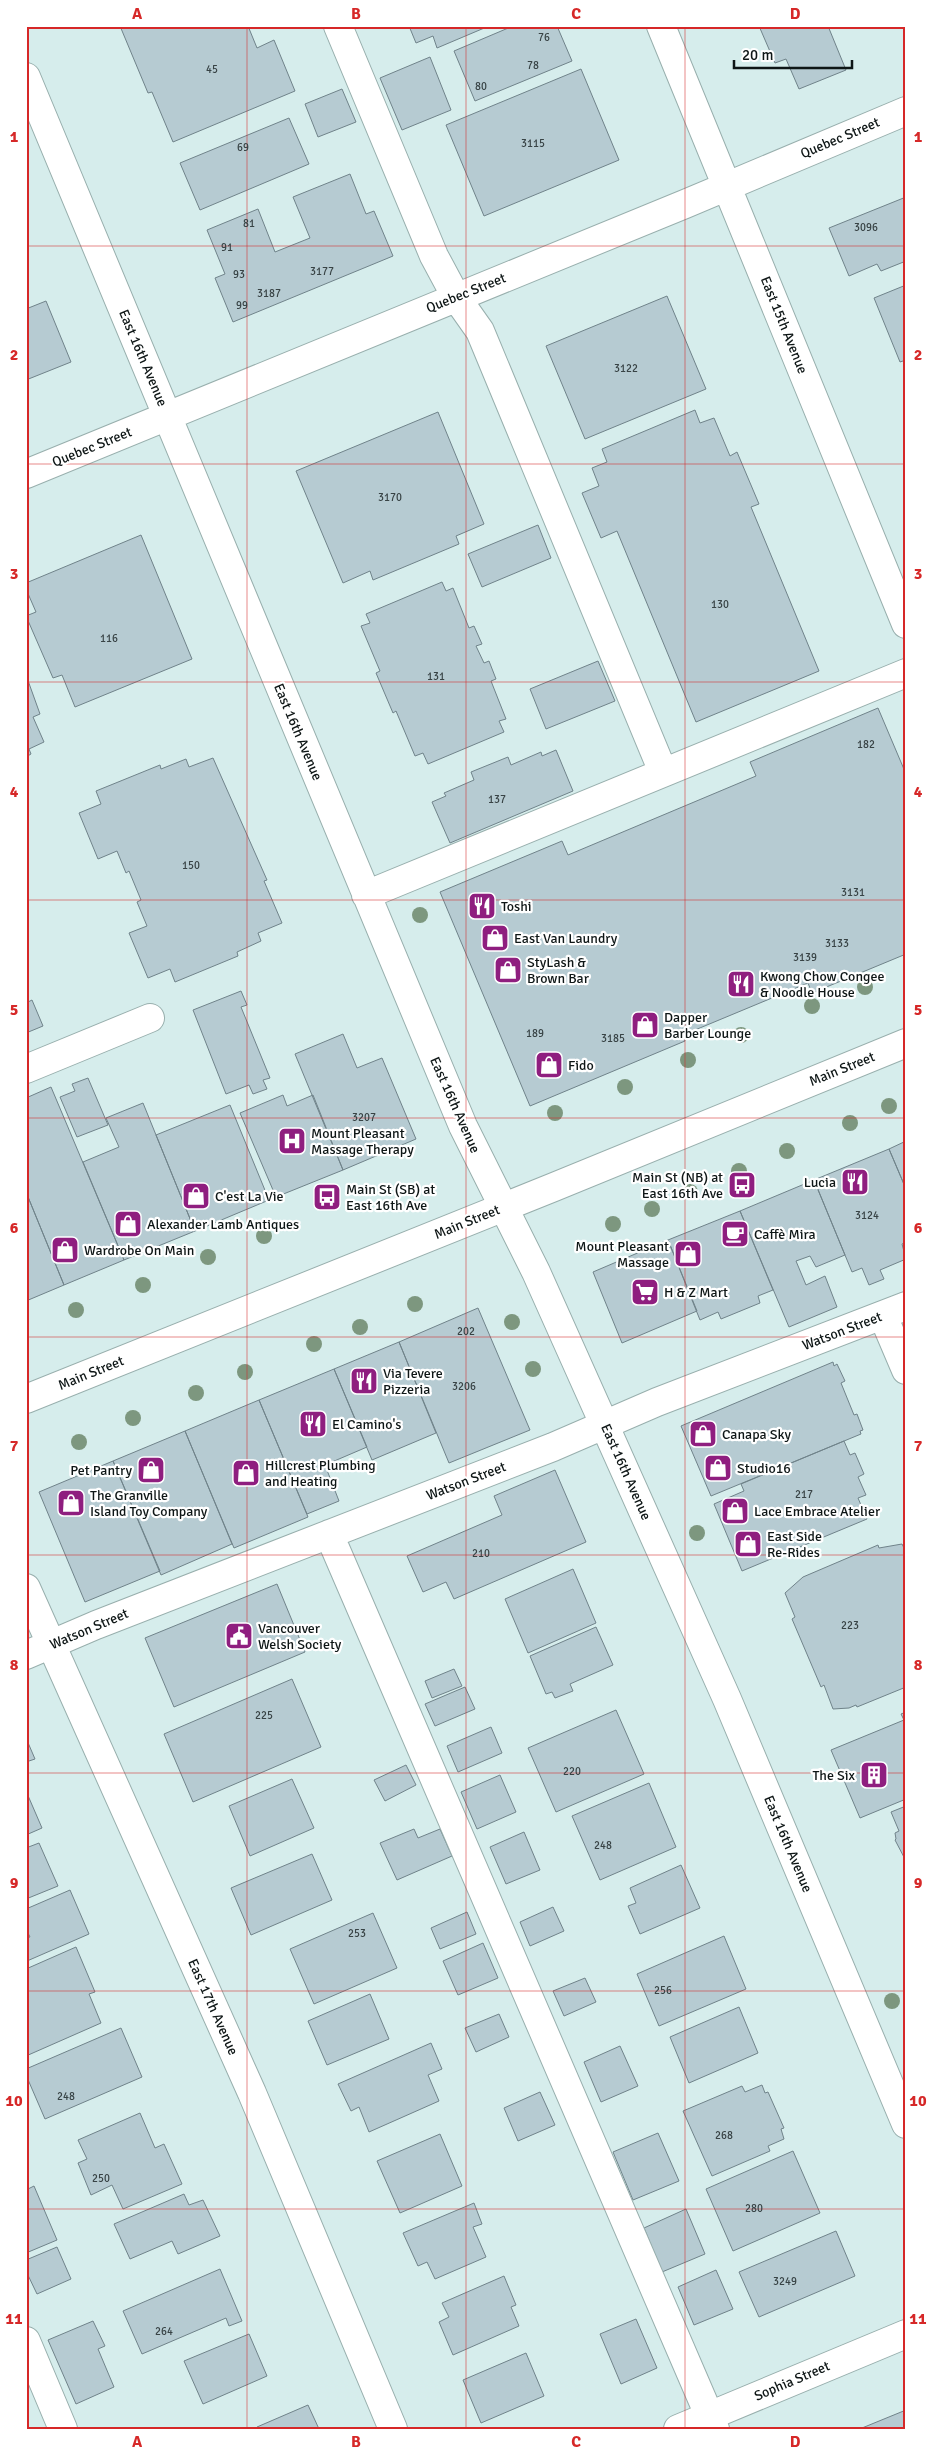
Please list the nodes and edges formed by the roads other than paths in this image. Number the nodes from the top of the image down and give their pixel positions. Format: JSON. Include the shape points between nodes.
{"nodes":[{"id":1,"x":338,"y":26,"type":"edge"},
{"id":2,"x":661,"y":26,"type":"edge"},
{"id":3,"x":26,"y":77,"type":"edge"},
{"id":4,"x":906,"y":111,"type":"edge"},
{"id":5,"x":727,"y":186,"type":"junction"},
{"id":6,"x":456,"y":298,"type":"junction"},
{"id":7,"x":167,"y":417,"type":"junction"},
{"id":8,"x":26,"y":474,"type":"edge"},
{"id":9,"x":906,"y":624,"type":"edge"},
{"id":10,"x":906,"y":673,"type":"edge"},
{"id":11,"x":663,"y":772,"type":"junction"},
{"id":12,"x":366,"y":894,"type":"junction"},
{"id":13,"x":150,"y":1018,"type":"dead end"},
{"id":14,"x":906,"y":1043,"type":"edge"},
{"id":15,"x":26,"y":1069,"type":"edge"},
{"id":16,"x":502,"y":1208,"type":"junction"},
{"id":17,"x":894,"y":1311,"type":"edge"},
{"id":18,"x":906,"y":1370,"type":"edge"},
{"id":19,"x":26,"y":1399,"type":"edge"},
{"id":20,"x":605,"y":1424,"type":"junction"},
{"id":21,"x":329,"y":1534,"type":"junction"},
{"id":22,"x":26,"y":1588,"type":"edge"},
{"id":23,"x":51,"y":1645,"type":"junction"},
{"id":24,"x":26,"y":1656,"type":"edge"},
{"id":25,"x":906,"y":2124,"type":"edge"},
{"id":26,"x":906,"y":2334,"type":"edge"},
{"id":27,"x":26,"y":2342,"type":"edge"},
{"id":28,"x":712,"y":2422,"type":"edge"},
{"id":29,"x":63,"y":2429,"type":"edge"},
{"id":30,"x":393,"y":2429,"type":"edge"},
{"id":31,"x":678,"y":2429,"type":"edge"}],
"edges":[{"from":1,"to":6,"type":"street","via":[[434,256]]},
{"from":2,"to":5,"type":"street","name":"East 15th Avenue"},
{"from":3,"to":7,"type":"street","name":"East 16th Avenue"},
{"from":4,"to":5,"type":"street","name":"Quebec Street"},
{"from":5,"to":6,"type":"street","name":"Quebec Street"},
{"from":5,"to":9,"type":"street","name":"East 15th Avenue"},
{"from":6,"to":7,"type":"street","name":"Quebec Street"},
{"from":6,"to":11,"type":"street","via":[[480,331]]},
{"from":7,"to":8,"type":"street","name":"Quebec Street"},
{"from":7,"to":12,"type":"street","name":"East 16th Avenue"},
{"from":10,"to":11,"type":"street"},
{"from":11,"to":12,"type":"street"},
{"from":12,"to":16,"type":"street","name":"East 16th Avenue","via":[[463,1126]]},
{"from":13,"to":15,"type":"street"},
{"from":14,"to":16,"type":"street","name":"Main Street"},
{"from":16,"to":19,"type":"street","name":"Main Street"},
{"from":16,"to":20,"type":"street","name":"East 16th Avenue","via":[[536,1272]]},
{"from":17,"to":18,"type":"street"},
{"from":17,"to":20,"type":"street","name":"Watson Street"},
{"from":20,"to":21,"type":"street","name":"Watson Street"},
{"from":20,"to":25,"type":"street","name":"East 16th Avenue","via":[[727,1699]]},
{"from":21,"to":23,"type":"street","name":"Watson Street"},
{"from":21,"to":28,"type":"street"},
{"from":22,"to":23,"type":"street","name":"East 17th Avenue"},
{"from":23,"to":24,"type":"street","name":"Watson Street"},
{"from":23,"to":30,"type":"street","name":"East 17th Avenue","via":[[252,2093]]},
{"from":26,"to":28,"type":"street","name":"Sophia Street"},
{"from":27,"to":29,"type":"street"},
{"from":28,"to":31,"type":"street","name":"Sophia Street"}]}
